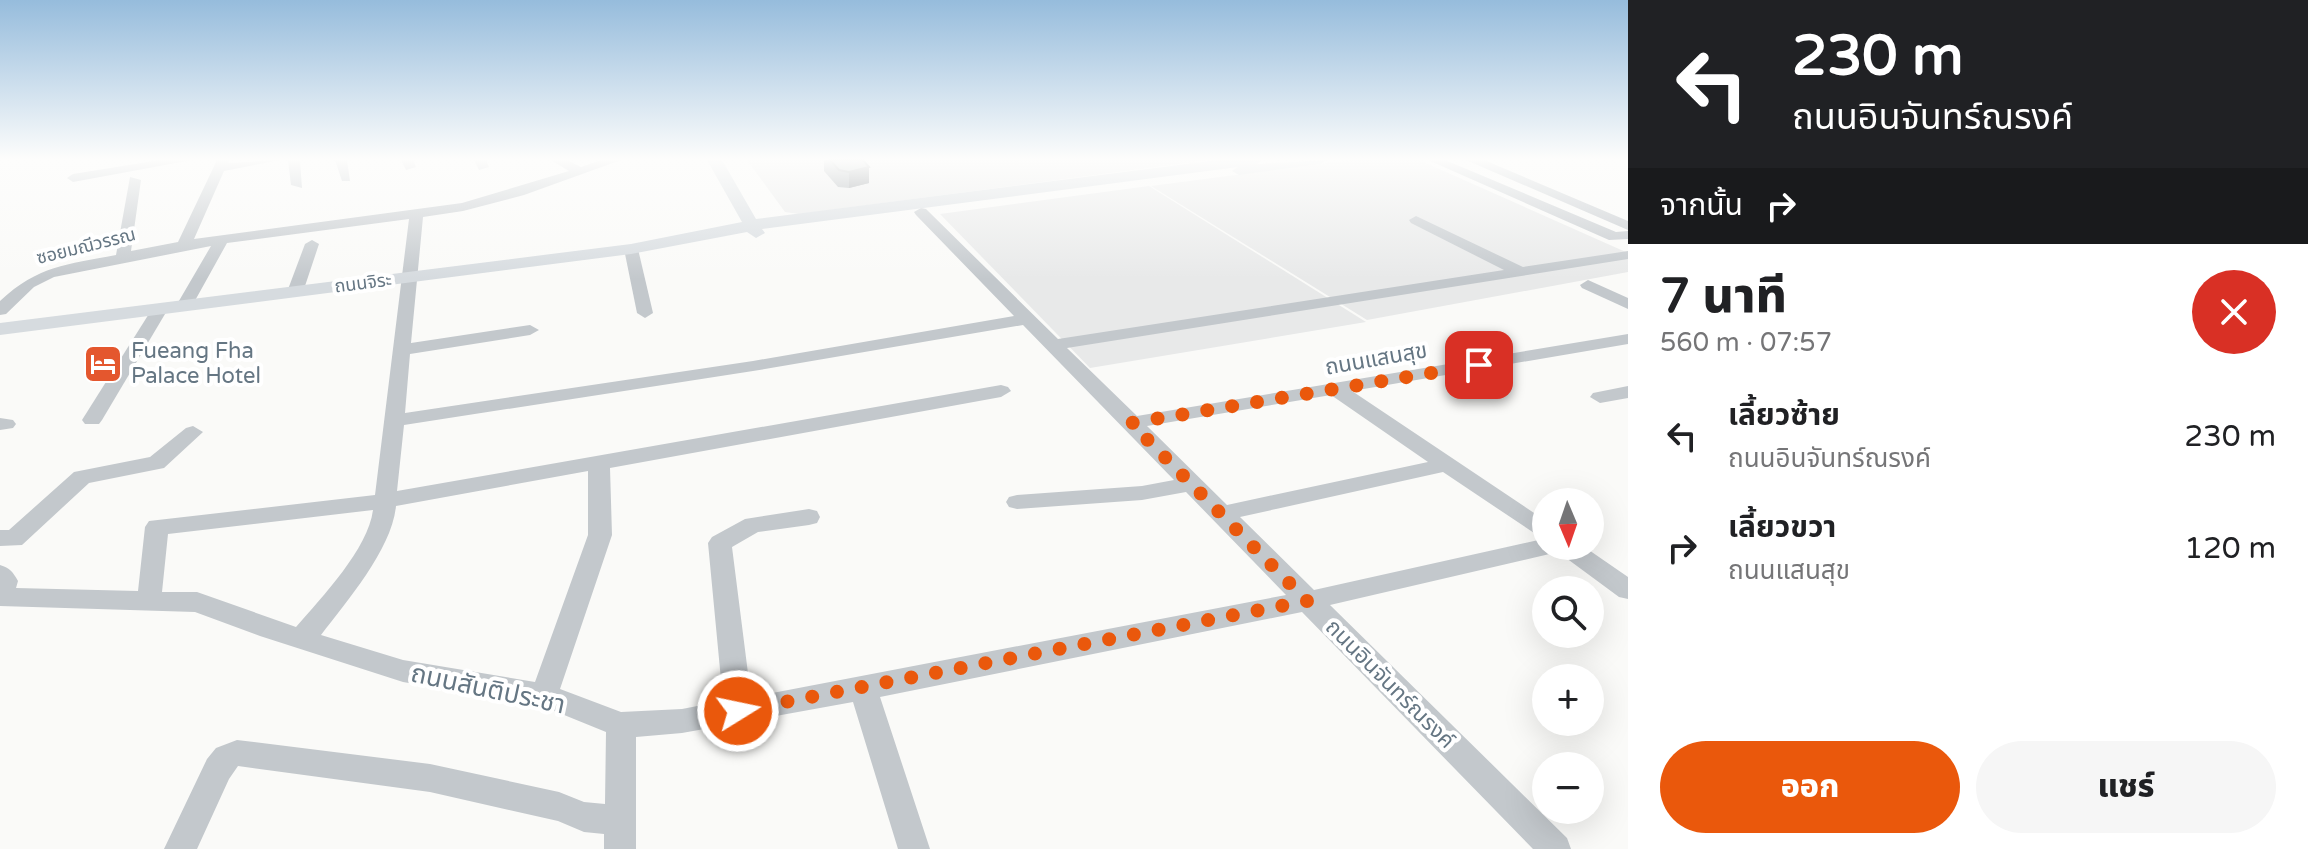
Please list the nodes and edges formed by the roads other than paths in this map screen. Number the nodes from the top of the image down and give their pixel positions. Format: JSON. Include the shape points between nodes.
{"nodes":[{"id":1,"x":129,"y":200,"type":"edge"},
{"id":2,"x":205,"y":200,"type":"edge"},
{"id":3,"x":489,"y":200,"type":"edge"},
{"id":4,"x":743,"y":200,"type":"edge"},
{"id":5,"x":749,"y":200,"type":"edge"},
{"id":6,"x":985,"y":200,"type":"edge"},
{"id":7,"x":1008,"y":200,"type":"edge"},
{"id":8,"x":1525,"y":200,"type":"edge"},
{"id":9,"x":1566,"y":200,"type":"edge"},
{"id":10,"x":1569,"y":201,"type":"junction"},
{"id":11,"x":1538,"y":205,"type":"junction"},
{"id":12,"x":921,"y":212,"type":"junction"},
{"id":13,"x":416,"y":215,"type":"junction"},
{"id":14,"x":1416,"y":220,"type":"dead end"},
{"id":15,"x":1628,"y":226,"type":"edge"},
{"id":16,"x":763,"y":228,"type":"junction"},
{"id":17,"x":1628,"y":235,"type":"edge"},
{"id":18,"x":222,"y":240,"type":"junction"},
{"id":19,"x":312,"y":244,"type":"dead end"},
{"id":20,"x":184,"y":245,"type":"junction"},
{"id":21,"x":631,"y":249,"type":"junction"},
{"id":22,"x":1628,"y":255,"type":"edge"},
{"id":23,"x":123,"y":256,"type":"junction"},
{"id":24,"x":1521,"y":272,"type":"junction"},
{"id":25,"x":410,"y":277,"type":"junction"},
{"id":26,"x":1588,"y":285,"type":"dead end"},
{"id":27,"x":295,"y":292,"type":"junction"},
{"id":28,"x":1628,"y":304,"type":"edge"},
{"id":29,"x":184,"y":306,"type":"junction"},
{"id":30,"x":160,"y":309,"type":"junction"},
{"id":31,"x":0,"y":310,"type":"edge"},
{"id":32,"x":645,"y":313,"type":"dead end"},
{"id":33,"x":1027,"y":319,"type":"junction"},
{"id":34,"x":0,"y":329,"type":"edge"},
{"id":35,"x":530,"y":330,"type":"dead end"},
{"id":36,"x":1628,"y":339,"type":"edge"},
{"id":37,"x":1053,"y":345,"type":"junction"},
{"id":38,"x":401,"y":350,"type":"junction"},
{"id":39,"x":1337,"y":390,"type":"junction"},
{"id":40,"x":1001,"y":391,"type":"dead end"},
{"id":41,"x":1628,"y":392,"type":"edge"},
{"id":42,"x":1600,"y":397,"type":"dead end"},
{"id":43,"x":92,"y":420,"type":"dead end"},
{"id":44,"x":396,"y":420,"type":"junction"},
{"id":45,"x":1131,"y":423,"type":"junction"},
{"id":46,"x":193,"y":432,"type":"dead end"},
{"id":47,"x":599,"y":463,"type":"junction"},
{"id":48,"x":1450,"y":464,"type":"junction"},
{"id":49,"x":1191,"y":484,"type":"junction"},
{"id":50,"x":384,"y":501,"type":"junction"},
{"id":51,"x":1017,"y":502,"type":"dead end"},
{"id":52,"x":1221,"y":514,"type":"junction"},
{"id":53,"x":809,"y":517,"type":"dead end"},
{"id":54,"x":1532,"y":522,"type":"edge"},
{"id":55,"x":0,"y":538,"type":"edge"},
{"id":56,"x":1532,"y":550,"type":"edge"},
{"id":57,"x":1586,"y":560,"type":"edge"},
{"id":58,"x":0,"y":589,"type":"edge"},
{"id":59,"x":1628,"y":590,"type":"edge"},
{"id":60,"x":149,"y":600,"type":"junction"},
{"id":61,"x":1307,"y":601,"type":"junction"},
{"id":62,"x":302,"y":639,"type":"junction"},
{"id":63,"x":863,"y":689,"type":"junction"},
{"id":64,"x":544,"y":695,"type":"junction"},
{"id":65,"x":738,"y":711,"type":"junction"},
{"id":66,"x":621,"y":725,"type":"junction"},
{"id":67,"x":619,"y":835,"type":"edge"},
{"id":68,"x":180,"y":849,"type":"edge"},
{"id":69,"x":914,"y":849,"type":"edge"},
{"id":70,"x":1555,"y":849,"type":"edge"}],
"edges":[{"from":1,"to":23,"type":"street"},
{"from":2,"to":20,"type":"street"},
{"from":3,"to":13,"type":"street","name":"ซอยมณีวรรณ"},
{"from":4,"to":16,"type":"main road"},
{"from":5,"to":16,"type":"main road"},
{"from":6,"to":16,"type":"main road","name":"ถนนจิระ"},
{"from":7,"to":12,"type":"main road","name":"ถนนจิระ"},
{"from":8,"to":11,"type":"street"},
{"from":9,"to":10,"type":"street"},
{"from":10,"to":11,"type":"street"},
{"from":10,"to":15,"type":"street"},
{"from":11,"to":17,"type":"street","via":[[1614,237]]},
{"from":12,"to":16,"type":"main road","name":"ถนนจิระ"},
{"from":12,"to":33,"type":"street","name":"ถนนอินจันทร์ณรงค์"},
{"from":13,"to":18,"type":"street","name":"ซอยมณีวรรณ"},
{"from":13,"to":25,"type":"street"},
{"from":14,"to":24,"type":"street"},
{"from":16,"to":21,"type":"main road","name":"ถนนจิระ"},
{"from":18,"to":20,"type":"street","name":"ซอยมณีวรรณ"},
{"from":18,"to":29,"type":"street"},
{"from":19,"to":27,"type":"street"},
{"from":20,"to":23,"type":"street","name":"ซอยมณีวรรณ"},
{"from":21,"to":25,"type":"main road","name":"ถนนจิระ"},
{"from":21,"to":32,"type":"street"},
{"from":22,"to":24,"type":"street"},
{"from":23,"to":31,"type":"street","name":"ซอยมณีวรรณ","via":[[40,276]]},
{"from":24,"to":37,"type":"street"},
{"from":25,"to":27,"type":"main road","name":"ถนนจิระ"},
{"from":25,"to":38,"type":"street"},
{"from":26,"to":28,"type":"street"},
{"from":27,"to":29,"type":"main road","name":"ถนนจิระ"},
{"from":29,"to":30,"type":"main road","name":"ถนนจิระ"},
{"from":30,"to":34,"type":"main road","name":"ถนนจิระ"},
{"from":30,"to":43,"type":"street"},
{"from":33,"to":37,"type":"street","name":"ถนนอินจันทร์ณรงค์"},
{"from":33,"to":44,"type":"street"},
{"from":35,"to":38,"type":"street"},
{"from":36,"to":39,"type":"street","name":"ถนนแสนสุข"},
{"from":37,"to":45,"type":"street","name":"ถนนอินจันทร์ณรงค์"},
{"from":38,"to":44,"type":"street"},
{"from":39,"to":45,"type":"street","name":"ถนนแสนสุข"},
{"from":39,"to":48,"type":"street"},
{"from":40,"to":47,"type":"street"},
{"from":41,"to":42,"type":"street"},
{"from":44,"to":50,"type":"street"},
{"from":45,"to":49,"type":"street","name":"ถนนอินจันทร์ณรงค์"},
{"from":46,"to":55,"type":"street","via":[[157,463],[82,477],[14,539]]},
{"from":47,"to":50,"type":"street"},
{"from":47,"to":64,"type":"street","via":[[600,535]]},
{"from":48,"to":52,"type":"street"},
{"from":48,"to":54,"type":"street"},
{"from":49,"to":51,"type":"street"},
{"from":49,"to":52,"type":"street","name":"ถนนอินจันทร์ณรงค์"},
{"from":50,"to":60,"type":"street","via":[[157,527]]},
{"from":50,"to":62,"type":"street","via":[[383,523],[348,582]]},
{"from":52,"to":61,"type":"street","name":"ถนนอินจันทร์ณรงค์"},
{"from":53,"to":65,"type":"street","via":[[753,525],[720,543]]},
{"from":56,"to":61,"type":"street","name":"ถนนสันติประชา"},
{"from":57,"to":59,"type":"street"},
{"from":58,"to":60,"type":"street","name":"ถนนสันติประชา"},
{"from":60,"to":62,"type":"street","name":"ถนนสันติประชา","via":[[197,602]]},
{"from":61,"to":63,"type":"street","name":"ถนนสันติประชา"},
{"from":61,"to":70,"type":"street","name":"ถนนอินจันทร์ณรงค์"},
{"from":62,"to":64,"type":"street","name":"ถนนสันติประชา","via":[[403,671]]},
{"from":63,"to":65,"type":"street","name":"ถนนสันติประชา"},
{"from":63,"to":69,"type":"street"},
{"from":64,"to":66,"type":"street","name":"ถนนสันติประชา"},
{"from":65,"to":66,"type":"street","name":"ถนนสันติประชา"},
{"from":66,"to":67,"type":"street"},
{"from":67,"to":68,"type":"street","via":[[559,807],[430,778],[237,753],[218,769]]}]}
